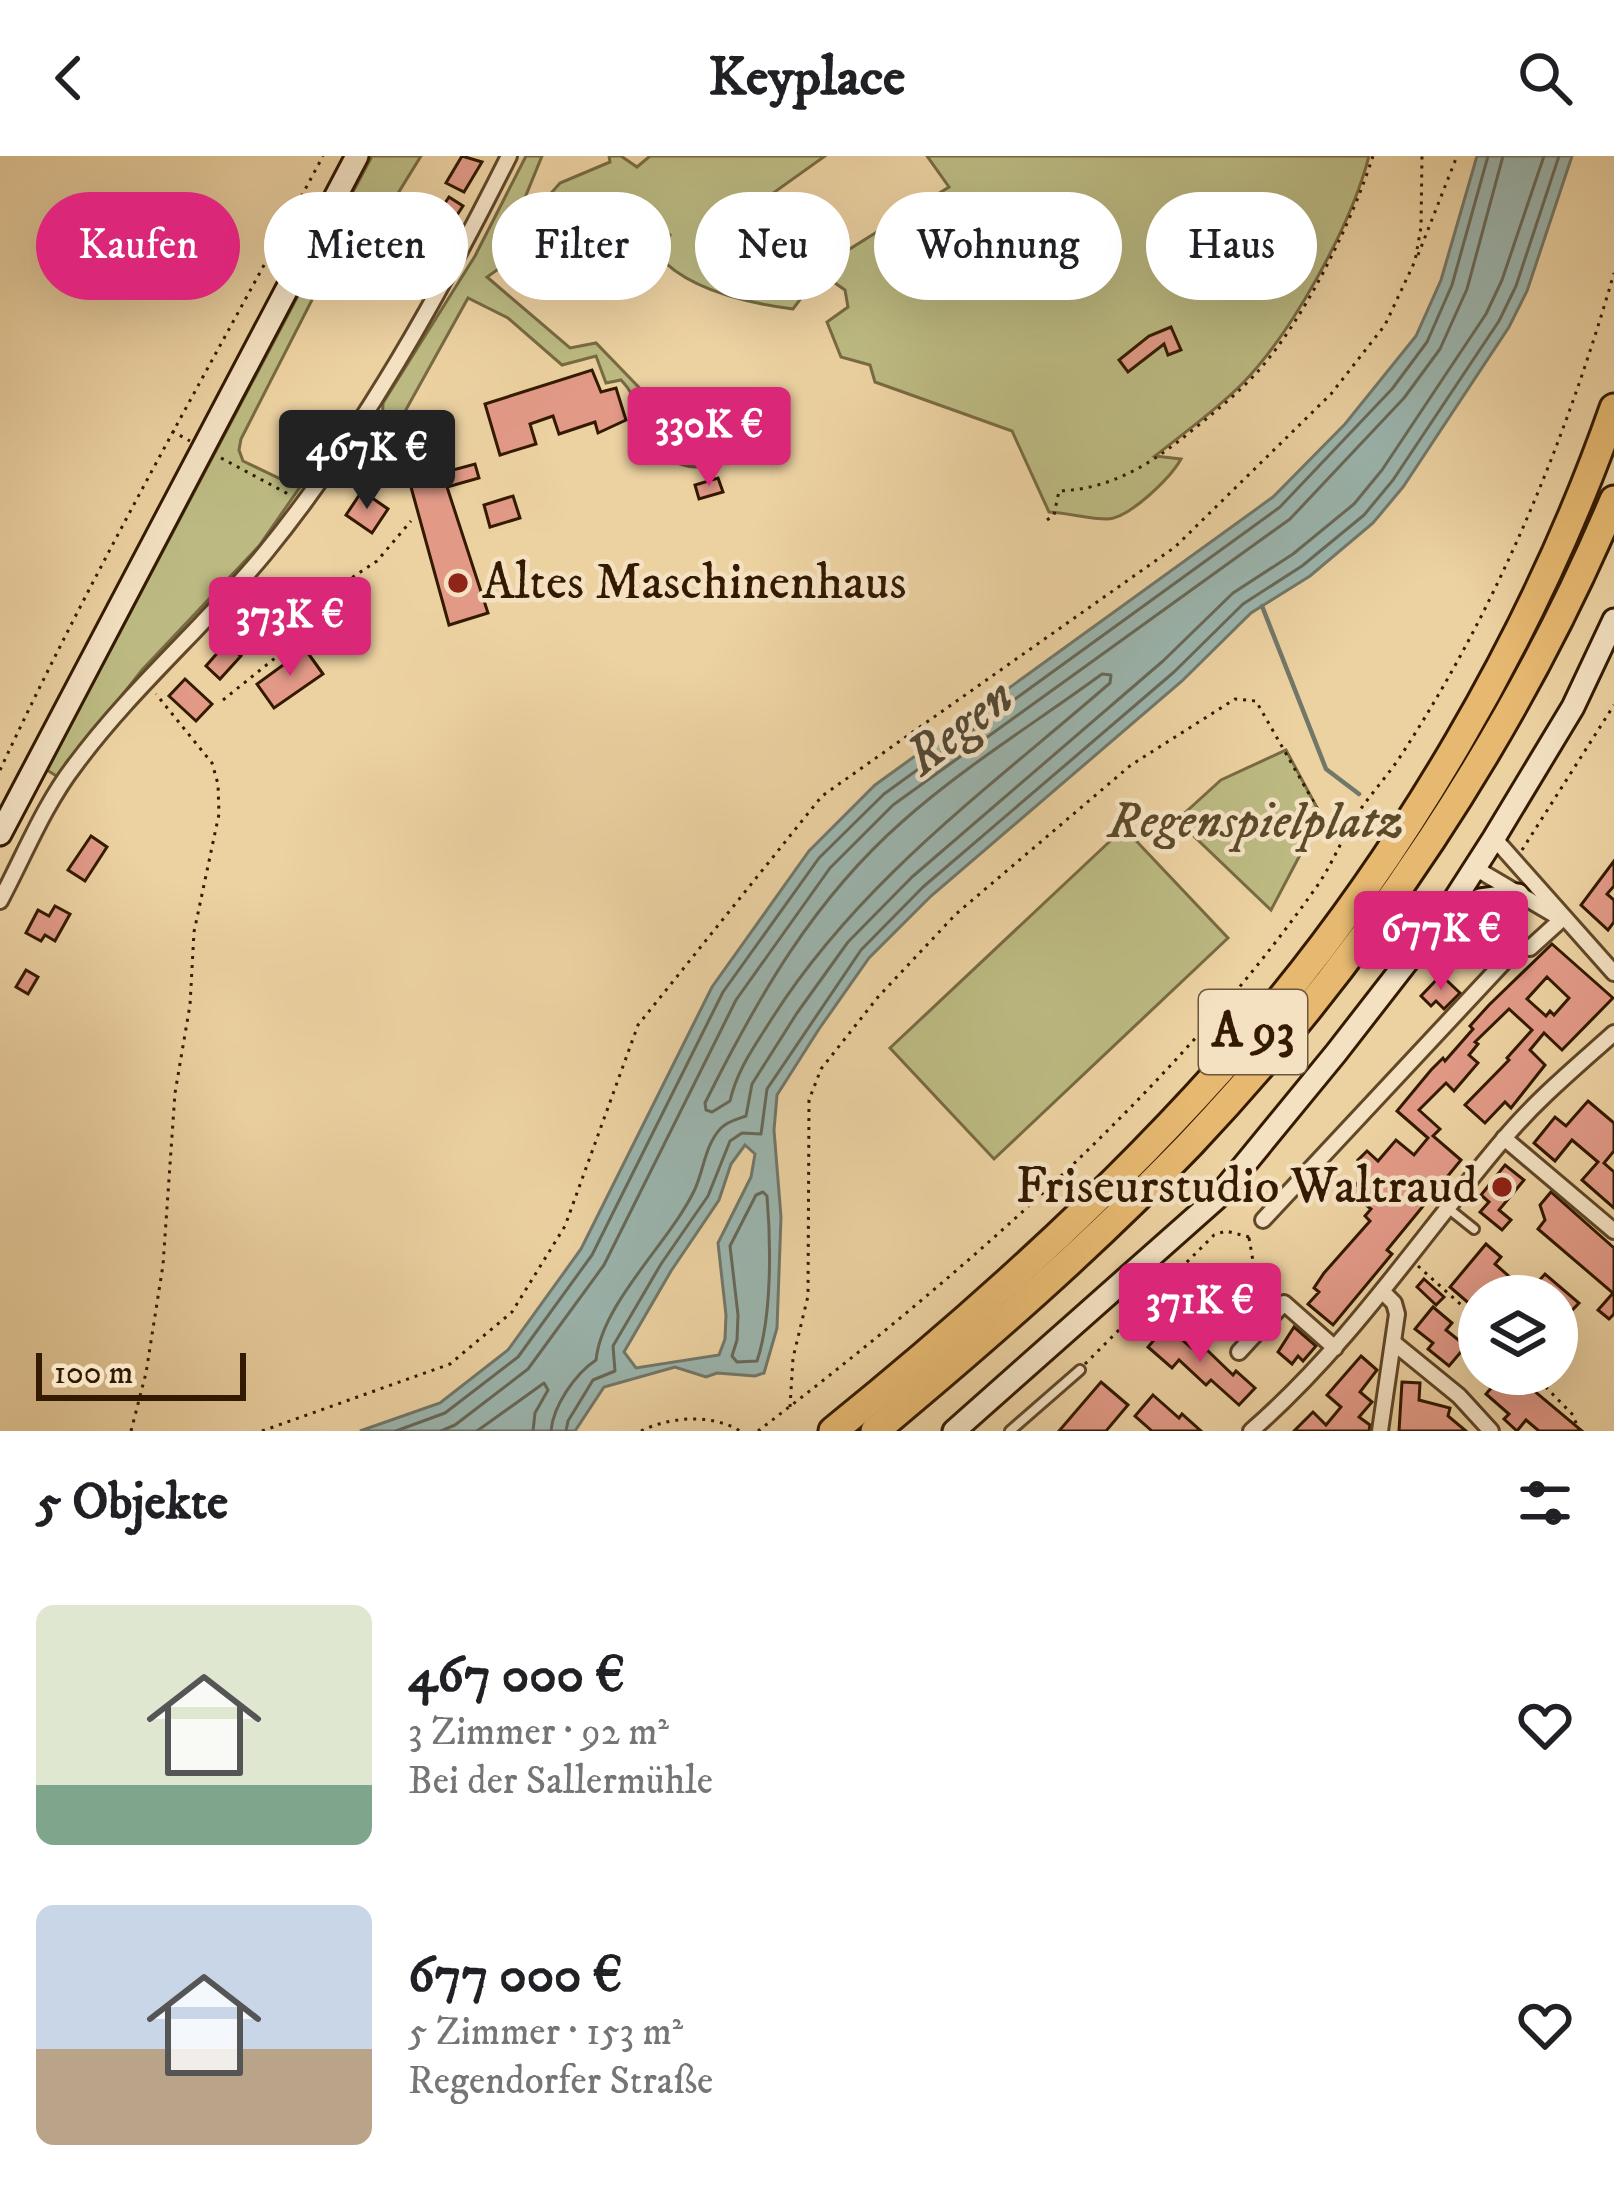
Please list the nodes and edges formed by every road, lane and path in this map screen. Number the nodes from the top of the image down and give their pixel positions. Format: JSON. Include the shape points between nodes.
{"nodes":[{"id":1,"x":323,"y":156,"type":"edge"},
{"id":2,"x":357,"y":156,"type":"edge"},
{"id":3,"x":509,"y":156,"type":"edge"},
{"id":4,"x":1373,"y":156,"type":"edge"},
{"id":5,"x":1422,"y":156,"type":"edge"},
{"id":6,"x":1457,"y":156,"type":"edge"},
{"id":7,"x":1415,"y":261,"type":"junction"},
{"id":8,"x":1614,"y":272,"type":"edge"},
{"id":9,"x":1614,"y":408,"type":"edge"},
{"id":10,"x":170,"y":430,"type":"junction"},
{"id":11,"x":194,"y":443,"type":"dead end"},
{"id":12,"x":215,"y":454,"type":"dead end"},
{"id":13,"x":1614,"y":500,"type":"edge"},
{"id":14,"x":304,"y":503,"type":"junction"},
{"id":15,"x":1048,"y":520,"type":"dead end"},
{"id":16,"x":411,"y":521,"type":"dead end"},
{"id":17,"x":1614,"y":620,"type":"edge"},
{"id":18,"x":148,"y":684,"type":"junction"},
{"id":19,"x":223,"y":700,"type":"dead end"},
{"id":20,"x":1614,"y":705,"type":"edge"},
{"id":21,"x":0,"y":770,"type":"edge"},
{"id":22,"x":1351,"y":825,"type":"junction"},
{"id":23,"x":0,"y":834,"type":"edge"},
{"id":24,"x":1494,"y":838,"type":"junction"},
{"id":25,"x":1374,"y":841,"type":"dead end"},
{"id":26,"x":1344,"y":843,"type":"junction"},
{"id":27,"x":1520,"y":855,"type":"dead end"},
{"id":28,"x":1475,"y":868,"type":"junction"},
{"id":29,"x":1517,"y":895,"type":"junction"},
{"id":30,"x":0,"y":901,"type":"edge"},
{"id":31,"x":1483,"y":913,"type":"dead end"},
{"id":32,"x":1562,"y":919,"type":"junction"},
{"id":33,"x":1517,"y":948,"type":"junction"},
{"id":34,"x":1406,"y":965,"type":"junction"},
{"id":35,"x":1614,"y":973,"type":"edge"},
{"id":36,"x":1614,"y":1033,"type":"edge"},
{"id":37,"x":1504,"y":1138,"type":"junction"},
{"id":38,"x":1448,"y":1208,"type":"junction"},
{"id":39,"x":1263,"y":1220,"type":"joint"},
{"id":40,"x":1474,"y":1229,"type":"dead end"},
{"id":41,"x":1614,"y":1231,"type":"edge"},
{"id":42,"x":1249,"y":1237,"type":"junction"},
{"id":43,"x":1411,"y":1259,"type":"junction"},
{"id":44,"x":1383,"y":1292,"type":"junction"},
{"id":45,"x":1284,"y":1303,"type":"junction"},
{"id":46,"x":1458,"y":1303,"type":"edge"},
{"id":47,"x":1394,"y":1343,"type":"junction"},
{"id":48,"x":1335,"y":1348,"type":"junction"},
{"id":49,"x":1239,"y":1352,"type":"dead end"},
{"id":50,"x":1080,"y":1370,"type":"joint"},
{"id":51,"x":1553,"y":1395,"type":"edge"},
{"id":52,"x":790,"y":1407,"type":"junction"},
{"id":53,"x":131,"y":1431,"type":"edge"},
{"id":54,"x":262,"y":1431,"type":"edge"},
{"id":55,"x":640,"y":1431,"type":"edge"},
{"id":56,"x":740,"y":1431,"type":"edge"},
{"id":57,"x":758,"y":1431,"type":"edge"},
{"id":58,"x":833,"y":1431,"type":"edge"},
{"id":59,"x":875,"y":1431,"type":"edge"},
{"id":60,"x":954,"y":1431,"type":"edge"},
{"id":61,"x":1010,"y":1431,"type":"edge"},
{"id":62,"x":1251,"y":1431,"type":"edge"},
{"id":63,"x":1380,"y":1431,"type":"edge"},
{"id":64,"x":1491,"y":1431,"type":"edge"},
{"id":65,"x":1579,"y":1431,"type":"edge"}],
"edges":[{"from":1,"to":10,"type":"path"},
{"from":2,"to":23,"type":"street"},
{"from":3,"to":14,"type":"street","via":[[370,404]]},
{"from":4,"to":15,"type":"path","via":[[1343,232],[1260,369],[1131,474],[1060,491]]},
{"from":5,"to":7,"type":"path"},
{"from":6,"to":7,"type":"path"},
{"from":7,"to":54,"type":"path","via":[[1401,298],[1331,394],[1191,532],[822,796],[638,1025],[565,1226],[512,1312],[450,1364]]},
{"from":8,"to":22,"type":"path","via":[[1519,540],[1436,696]]},
{"from":9,"to":58,"type":"highway","number":"A 93","via":[[1561,542],[1462,733],[1331,933],[1170,1125],[1047,1245]]},
{"from":10,"to":11,"type":"path"},
{"from":10,"to":21,"type":"path"},
{"from":12,"to":14,"type":"path"},
{"from":13,"to":59,"type":"highway","number":"A 93","via":[[1550,640],[1487,748],[1339,966],[1266,1058],[1104,1230]]},
{"from":14,"to":18,"type":"street"},
{"from":16,"to":19,"type":"path","via":[[377,561],[323,597],[285,650]]},
{"from":17,"to":24,"type":"street","via":[[1573,707]]},
{"from":18,"to":30,"type":"street","via":[[76,764]]},
{"from":18,"to":53,"type":"path","via":[[212,763],[219,814],[194,932],[163,1265]]},
{"from":20,"to":27,"type":"path"},
{"from":22,"to":25,"type":"path"},
{"from":22,"to":26,"type":"path"},
{"from":24,"to":28,"type":"street"},
{"from":24,"to":32,"type":"street"},
{"from":26,"to":52,"type":"path","via":[[1244,980],[1118,1120],[919,1303]]},
{"from":26,"to":52,"type":"path","via":[[1256,701],[1235,699],[1131,765],[956,914],[878,997],[821,1069],[808,1100],[808,1296]]},
{"from":28,"to":29,"type":"street"},
{"from":28,"to":34,"type":"street"},
{"from":29,"to":32,"type":"street"},
{"from":29,"to":34,"type":"street","via":[[1480,900]]},
{"from":31,"to":33,"type":"path"},
{"from":32,"to":33,"type":"street","via":[[1530,948]]},
{"from":32,"to":35,"type":"street"},
{"from":33,"to":39,"type":"street"},
{"from":34,"to":60,"type":"street","via":[[1218,1197]]},
{"from":36,"to":37,"type":"street"},
{"from":37,"to":38,"type":"street"},
{"from":37,"to":41,"type":"street"},
{"from":38,"to":40,"type":"lane"},
{"from":38,"to":43,"type":"street"},
{"from":39,"to":42,"type":"path"},
{"from":42,"to":45,"type":"path","via":[[1253,1261]]},
{"from":42,"to":50,"type":"path","via":[[1214,1234]]},
{"from":43,"to":44,"type":"street"},
{"from":43,"to":46,"type":"path"},
{"from":44,"to":47,"type":"street","via":[[1397,1314]]},
{"from":44,"to":48,"type":"street"},
{"from":45,"to":48,"type":"street"},
{"from":45,"to":49,"type":"street"},
{"from":47,"to":63,"type":"street"},
{"from":47,"to":64,"type":"street"},
{"from":48,"to":62,"type":"street"},
{"from":50,"to":61,"type":"lane"},
{"from":51,"to":65,"type":"path"},
{"from":52,"to":57,"type":"path"},
{"from":55,"to":56,"type":"path","via":[[664,1420],[703,1420]]}]}
